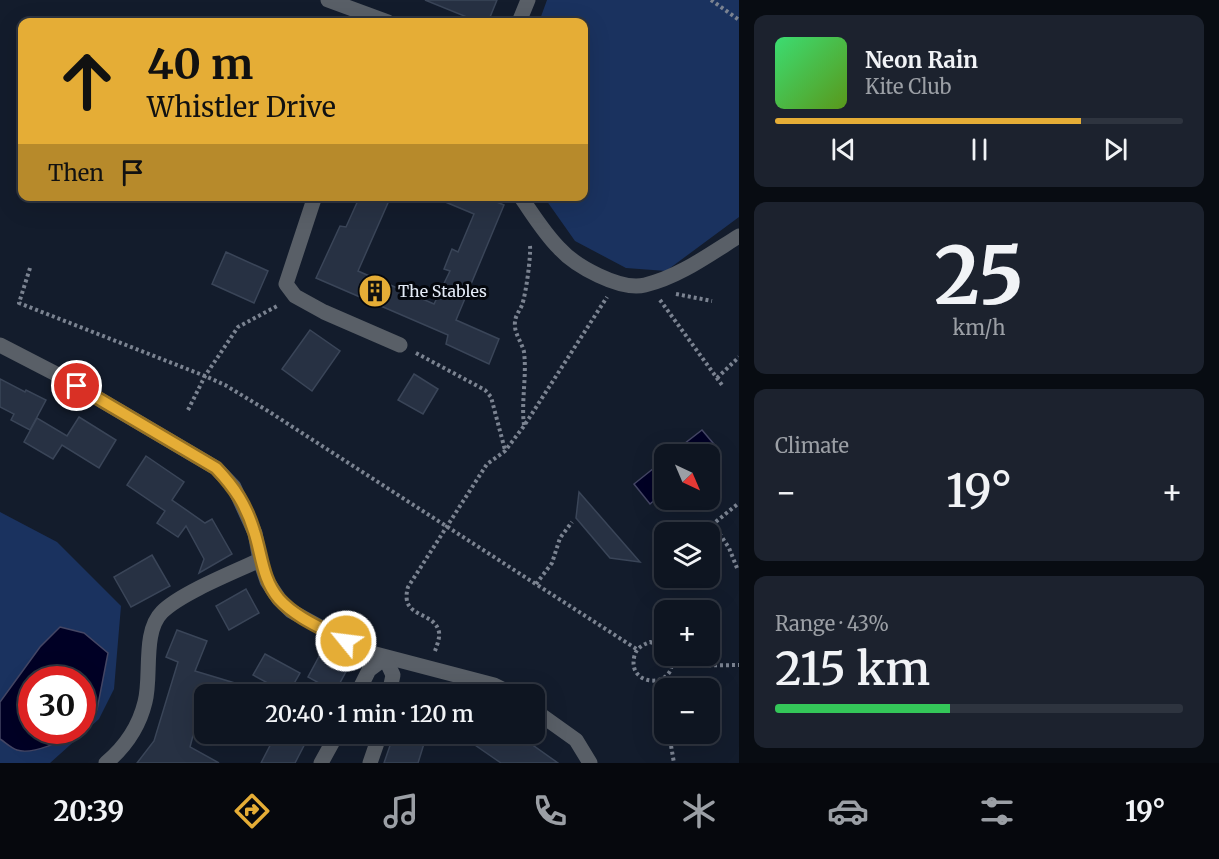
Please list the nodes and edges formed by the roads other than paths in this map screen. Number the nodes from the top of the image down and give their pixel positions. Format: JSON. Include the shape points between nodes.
{"nodes":[{"id":1,"x":328,"y":0,"type":"edge"},
{"id":2,"x":528,"y":0,"type":"edge"},
{"id":3,"x":377,"y":18,"type":"edge"},
{"id":4,"x":521,"y":18,"type":"edge"},
{"id":5,"x":313,"y":201,"type":"edge"},
{"id":6,"x":524,"y":201,"type":"edge"},
{"id":7,"x":739,"y":236,"type":"edge"},
{"id":8,"x":0,"y":345,"type":"edge"},
{"id":9,"x":400,"y":345,"type":"road end"},
{"id":10,"x":260,"y":560,"type":"junction"},
{"id":11,"x":385,"y":658,"type":"junction"},
{"id":12,"x":362,"y":684,"type":"edge"},
{"id":13,"x":391,"y":684,"type":"edge"},
{"id":14,"x":490,"y":684,"type":"edge"},
{"id":15,"x":545,"y":718,"type":"edge"},
{"id":16,"x":331,"y":744,"type":"edge"},
{"id":17,"x":377,"y":744,"type":"edge"},
{"id":18,"x":106,"y":763,"type":"edge"},
{"id":19,"x":321,"y":763,"type":"edge"},
{"id":20,"x":370,"y":763,"type":"edge"},
{"id":21,"x":590,"y":763,"type":"edge"}],
"edges":[{"from":1,"to":3,"type":"street"},
{"from":2,"to":4,"type":"street"},
{"from":5,"to":9,"type":"street","via":[[286,284],[295,296],[324,312]]},
{"from":6,"to":7,"type":"street","via":[[560,250],[591,272],[629,286],[644,286],[676,273]]},
{"from":8,"to":10,"type":"street","via":[[216,468],[234,487],[247,512]]},
{"from":10,"to":11,"type":"street","via":[[267,581],[291,611],[364,651]]},
{"from":10,"to":18,"type":"street","via":[[188,595],[161,613],[151,635],[146,702],[135,729]]},
{"from":11,"to":12,"type":"street","via":[[369,670]]},
{"from":11,"to":13,"type":"street","via":[[393,675]]},
{"from":11,"to":14,"type":"street"},
{"from":15,"to":21,"type":"street","via":[[576,740]]},
{"from":16,"to":19,"type":"street"},
{"from":17,"to":20,"type":"street"}]}
